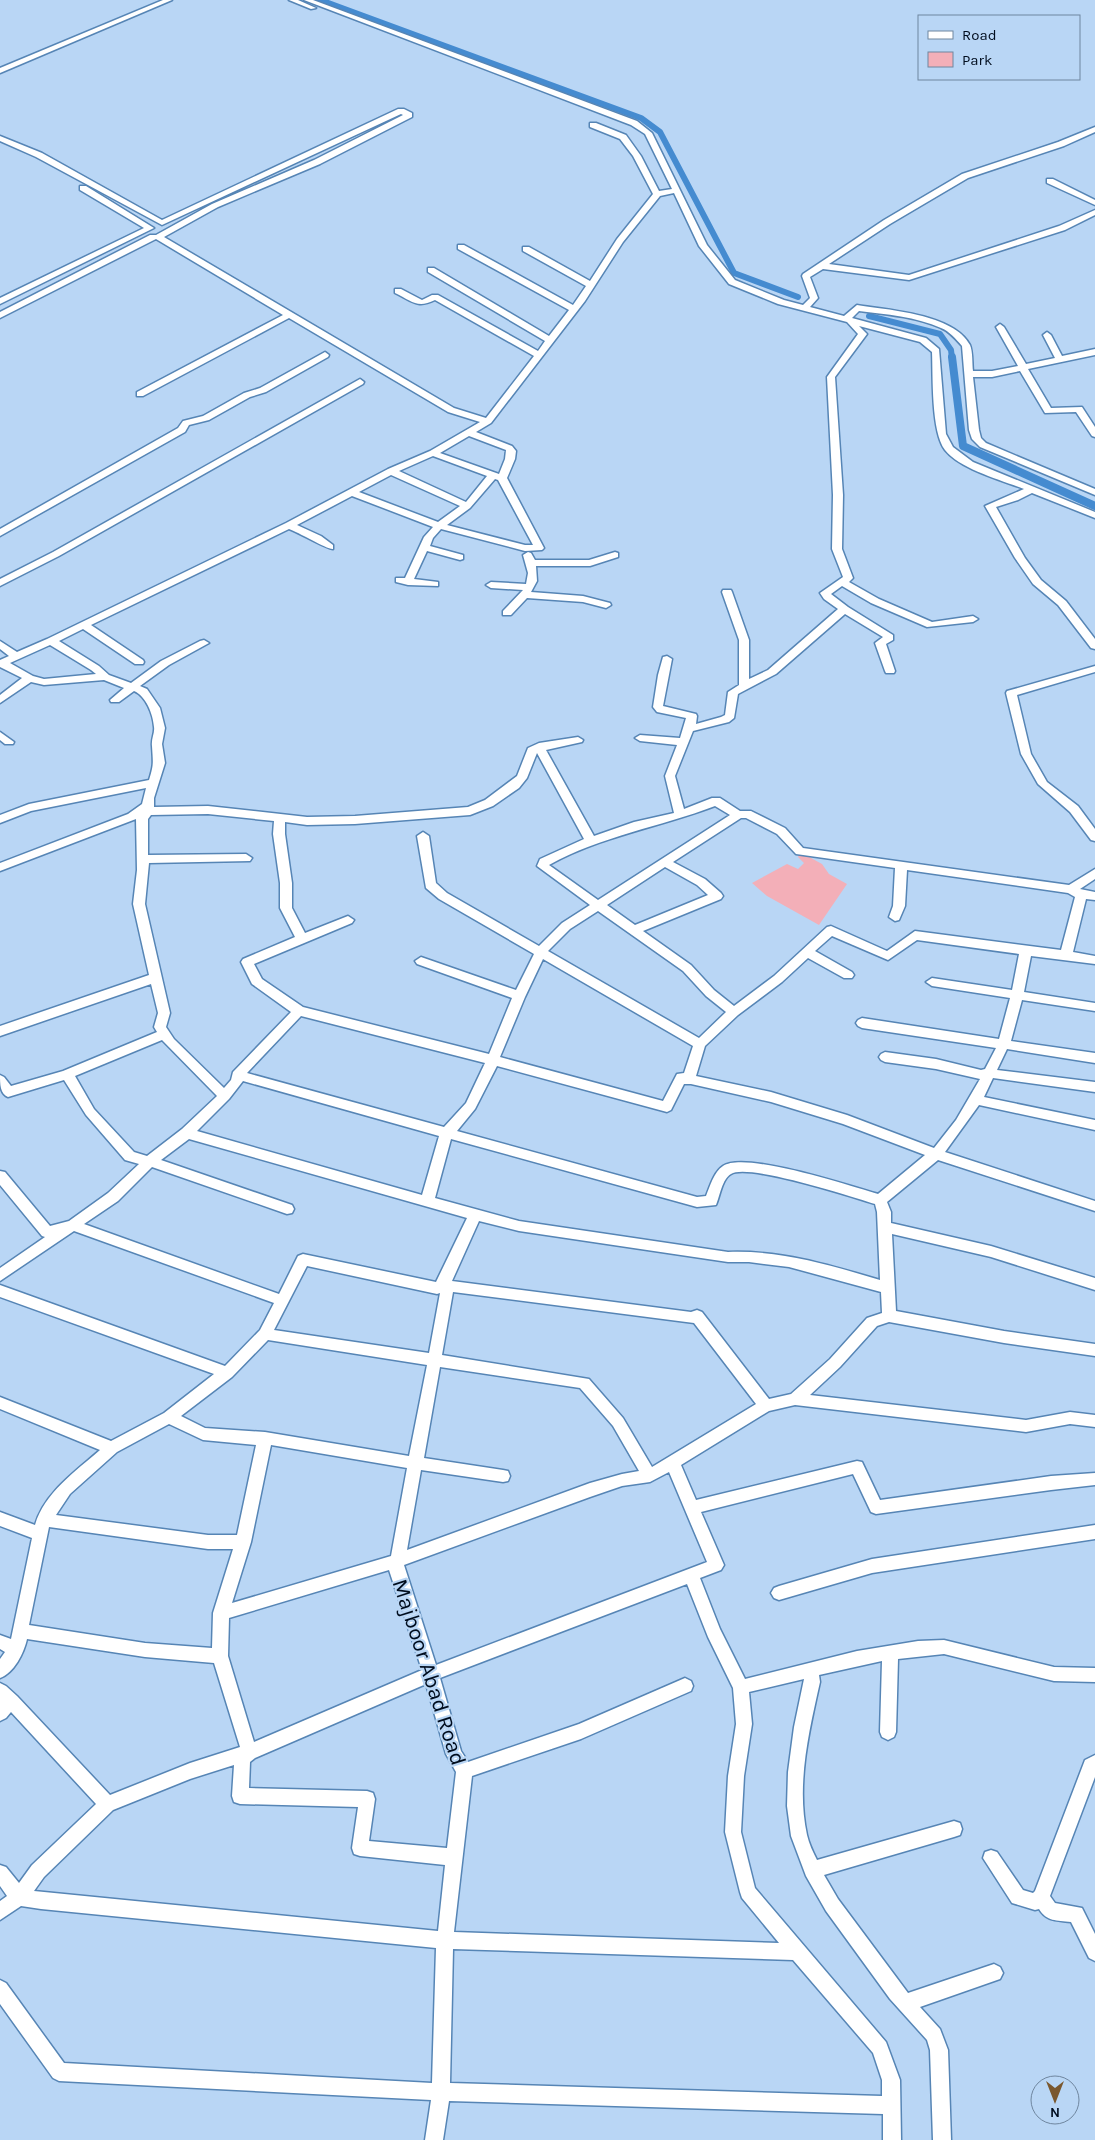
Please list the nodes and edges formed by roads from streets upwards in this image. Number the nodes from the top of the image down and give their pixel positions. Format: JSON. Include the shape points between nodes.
{"nodes":[{"id":1,"x":169,"y":0,"type":"edge"},
{"id":2,"x":292,"y":0,"type":"edge"},
{"id":3,"x":307,"y":0,"type":"edge"},
{"id":4,"x":0,"y":72,"type":"edge"},
{"id":5,"x":593,"y":125,"type":"dead end"},
{"id":6,"x":626,"y":125,"type":"junction"},
{"id":7,"x":1095,"y":129,"type":"edge"},
{"id":8,"x":608,"y":134,"type":"junction"},
{"id":9,"x":649,"y":136,"type":"junction"},
{"id":10,"x":0,"y":138,"type":"edge"},
{"id":11,"x":0,"y":147,"type":"edge"},
{"id":12,"x":1050,"y":181,"type":"dead end"},
{"id":13,"x":678,"y":190,"type":"junction"},
{"id":14,"x":657,"y":194,"type":"junction"},
{"id":15,"x":1095,"y":203,"type":"edge"},
{"id":16,"x":1095,"y":212,"type":"edge"},
{"id":17,"x":158,"y":237,"type":"junction"},
{"id":18,"x":461,"y":247,"type":"dead end"},
{"id":19,"x":526,"y":249,"type":"dead end"},
{"id":20,"x":822,"y":266,"type":"junction"},
{"id":21,"x":431,"y":270,"type":"dead end"},
{"id":22,"x":591,"y":285,"type":"junction"},
{"id":23,"x":398,"y":291,"type":"dead end"},
{"id":24,"x":0,"y":301,"type":"edge"},
{"id":25,"x":804,"y":308,"type":"junction"},
{"id":26,"x":574,"y":309,"type":"junction"},
{"id":27,"x":289,"y":314,"type":"junction"},
{"id":28,"x":0,"y":315,"type":"edge"},
{"id":29,"x":848,"y":321,"type":"junction"},
{"id":30,"x":1000,"y":327,"type":"dead end"},
{"id":31,"x":1047,"y":335,"type":"dead end"},
{"id":32,"x":550,"y":340,"type":"junction"},
{"id":33,"x":1095,"y":352,"type":"edge"},
{"id":34,"x":539,"y":354,"type":"junction"},
{"id":35,"x":325,"y":355,"type":"dead end"},
{"id":36,"x":1060,"y":360,"type":"junction"},
{"id":37,"x":1024,"y":368,"type":"junction"},
{"id":38,"x":970,"y":374,"type":"junction"},
{"id":39,"x":360,"y":382,"type":"dead end"},
{"id":40,"x":140,"y":394,"type":"dead end"},
{"id":41,"x":488,"y":421,"type":"junction"},
{"id":42,"x":468,"y":432,"type":"junction"},
{"id":43,"x":1095,"y":434,"type":"edge"},
{"id":44,"x":433,"y":453,"type":"junction"},
{"id":45,"x":391,"y":471,"type":"junction"},
{"id":46,"x":498,"y":476,"type":"junction"},
{"id":47,"x":1031,"y":489,"type":"junction"},
{"id":48,"x":351,"y":492,"type":"junction"},
{"id":49,"x":1095,"y":492,"type":"edge"},
{"id":50,"x":467,"y":506,"type":"junction"},
{"id":51,"x":1095,"y":515,"type":"edge"},
{"id":52,"x":289,"y":525,"type":"junction"},
{"id":53,"x":439,"y":526,"type":"junction"},
{"id":54,"x":0,"y":533,"type":"edge"},
{"id":55,"x":330,"y":546,"type":"dead end"},
{"id":56,"x":425,"y":548,"type":"junction"},
{"id":57,"x":525,"y":548,"type":"junction"},
{"id":58,"x":615,"y":555,"type":"dead end"},
{"id":59,"x":460,"y":557,"type":"dead end"},
{"id":60,"x":531,"y":563,"type":"junction"},
{"id":61,"x":842,"y":582,"type":"junction"},
{"id":62,"x":0,"y":583,"type":"edge"},
{"id":63,"x":434,"y":584,"type":"dead end"},
{"id":64,"x":491,"y":585,"type":"dead end"},
{"id":65,"x":527,"y":591,"type":"junction"},
{"id":66,"x":727,"y":592,"type":"dead end"},
{"id":67,"x":606,"y":605,"type":"dead end"},
{"id":68,"x":844,"y":609,"type":"junction"},
{"id":69,"x":507,"y":613,"type":"dead end"},
{"id":70,"x":973,"y":618,"type":"dead end"},
{"id":71,"x":84,"y":625,"type":"junction"},
{"id":72,"x":51,"y":641,"type":"junction"},
{"id":73,"x":204,"y":643,"type":"dead end"},
{"id":74,"x":0,"y":644,"type":"edge"},
{"id":75,"x":1095,"y":646,"type":"edge"},
{"id":76,"x":19,"y":655,"type":"junction"},
{"id":77,"x":667,"y":659,"type":"dead end"},
{"id":78,"x":139,"y":662,"type":"dead end"},
{"id":79,"x":1,"y":663,"type":"edge"},
{"id":80,"x":1095,"y":669,"type":"edge"},
{"id":81,"x":890,"y":671,"type":"dead end"},
{"id":82,"x":105,"y":677,"type":"junction"},
{"id":83,"x":29,"y":678,"type":"junction"},
{"id":84,"x":744,"y":685,"type":"junction"},
{"id":85,"x":133,"y":686,"type":"junction"},
{"id":86,"x":0,"y":700,"type":"edge"},
{"id":87,"x":115,"y":700,"type":"dead end"},
{"id":88,"x":690,"y":729,"type":"junction"},
{"id":89,"x":640,"y":738,"type":"dead end"},
{"id":90,"x":578,"y":740,"type":"dead end"},
{"id":91,"x":683,"y":742,"type":"junction"},
{"id":92,"x":539,"y":747,"type":"junction"},
{"id":93,"x":152,"y":783,"type":"junction"},
{"id":94,"x":148,"y":808,"type":"junction"},
{"id":95,"x":680,"y":815,"type":"junction"},
{"id":96,"x":738,"y":816,"type":"junction"},
{"id":97,"x":280,"y":819,"type":"junction"},
{"id":98,"x":0,"y":820,"type":"edge"},
{"id":99,"x":423,"y":836,"type":"dead end"},
{"id":100,"x":1095,"y":837,"type":"edge"},
{"id":101,"x":590,"y":841,"type":"junction"},
{"id":102,"x":246,"y":858,"type":"dead end"},
{"id":103,"x":142,"y":859,"type":"junction"},
{"id":104,"x":666,"y":863,"type":"junction"},
{"id":105,"x":901,"y":866,"type":"junction"},
{"id":106,"x":0,"y":867,"type":"edge"},
{"id":107,"x":1095,"y":873,"type":"edge"},
{"id":108,"x":1076,"y":892,"type":"junction"},
{"id":109,"x":1095,"y":896,"type":"edge"},
{"id":110,"x":599,"y":906,"type":"junction"},
{"id":111,"x":894,"y":917,"type":"dead end"},
{"id":112,"x":348,"y":920,"type":"dead end"},
{"id":113,"x":635,"y":930,"type":"junction"},
{"id":114,"x":302,"y":939,"type":"junction"},
{"id":115,"x":541,"y":951,"type":"junction"},
{"id":116,"x":1026,"y":951,"type":"junction"},
{"id":117,"x":807,"y":952,"type":"junction"},
{"id":118,"x":1066,"y":956,"type":"junction"},
{"id":119,"x":1095,"y":960,"type":"edge"},
{"id":120,"x":420,"y":961,"type":"dead end"},
{"id":121,"x":848,"y":975,"type":"dead end"},
{"id":122,"x":155,"y":978,"type":"junction"},
{"id":123,"x":932,"y":982,"type":"dead end"},
{"id":124,"x":1018,"y":994,"type":"junction"},
{"id":125,"x":519,"y":996,"type":"junction"},
{"id":126,"x":1095,"y":1007,"type":"edge"},
{"id":127,"x":299,"y":1011,"type":"junction"},
{"id":128,"x":734,"y":1012,"type":"junction"},
{"id":129,"x":862,"y":1023,"type":"dead end"},
{"id":130,"x":0,"y":1031,"type":"edge"},
{"id":131,"x":163,"y":1034,"type":"junction"},
{"id":132,"x":700,"y":1044,"type":"junction"},
{"id":133,"x":1004,"y":1044,"type":"junction"},
{"id":134,"x":885,"y":1057,"type":"dead end"},
{"id":135,"x":1095,"y":1058,"type":"edge"},
{"id":136,"x":494,"y":1060,"type":"junction"},
{"id":137,"x":988,"y":1073,"type":"junction"},
{"id":138,"x":67,"y":1074,"type":"junction"},
{"id":139,"x":237,"y":1075,"type":"junction"},
{"id":140,"x":0,"y":1080,"type":"edge"},
{"id":141,"x":688,"y":1080,"type":"junction"},
{"id":142,"x":1095,"y":1087,"type":"edge"},
{"id":143,"x":226,"y":1096,"type":"junction"},
{"id":144,"x":976,"y":1100,"type":"junction"},
{"id":145,"x":1095,"y":1124,"type":"edge"},
{"id":146,"x":187,"y":1133,"type":"junction"},
{"id":147,"x":446,"y":1134,"type":"junction"},
{"id":148,"x":936,"y":1154,"type":"junction"},
{"id":149,"x":150,"y":1161,"type":"junction"},
{"id":150,"x":0,"y":1176,"type":"edge"},
{"id":151,"x":880,"y":1200,"type":"junction"},
{"id":152,"x":427,"y":1202,"type":"junction"},
{"id":153,"x":1095,"y":1206,"type":"edge"},
{"id":154,"x":287,"y":1210,"type":"dead end"},
{"id":155,"x":475,"y":1215,"type":"junction"},
{"id":156,"x":72,"y":1225,"type":"junction"},
{"id":157,"x":884,"y":1227,"type":"junction"},
{"id":158,"x":0,"y":1275,"type":"edge"},
{"id":159,"x":1095,"y":1284,"type":"edge"},
{"id":160,"x":443,"y":1285,"type":"junction"},
{"id":161,"x":888,"y":1288,"type":"junction"},
{"id":162,"x":0,"y":1291,"type":"edge"},
{"id":163,"x":283,"y":1301,"type":"junction"},
{"id":164,"x":889,"y":1316,"type":"junction"},
{"id":165,"x":265,"y":1334,"type":"junction"},
{"id":166,"x":1095,"y":1350,"type":"edge"},
{"id":167,"x":433,"y":1360,"type":"junction"},
{"id":168,"x":227,"y":1373,"type":"junction"},
{"id":169,"x":794,"y":1399,"type":"junction"},
{"id":170,"x":0,"y":1403,"type":"edge"},
{"id":171,"x":766,"y":1406,"type":"junction"},
{"id":172,"x":169,"y":1417,"type":"junction"},
{"id":173,"x":1095,"y":1421,"type":"edge"},
{"id":174,"x":265,"y":1438,"type":"junction"},
{"id":175,"x":112,"y":1448,"type":"junction"},
{"id":176,"x":672,"y":1461,"type":"junction"},
{"id":177,"x":414,"y":1464,"type":"junction"},
{"id":178,"x":503,"y":1476,"type":"dead end"},
{"id":179,"x":650,"y":1476,"type":"junction"},
{"id":180,"x":1095,"y":1480,"type":"edge"},
{"id":181,"x":692,"y":1508,"type":"junction"},
{"id":182,"x":0,"y":1519,"type":"edge"},
{"id":183,"x":42,"y":1527,"type":"junction"},
{"id":184,"x":1095,"y":1532,"type":"edge"},
{"id":185,"x":243,"y":1542,"type":"junction"},
{"id":186,"x":397,"y":1562,"type":"junction"},
{"id":187,"x":691,"y":1575,"type":"junction"},
{"id":188,"x":779,"y":1593,"type":"dead end"},
{"id":189,"x":221,"y":1613,"type":"junction"},
{"id":190,"x":21,"y":1631,"type":"junction"},
{"id":191,"x":0,"y":1642,"type":"edge"},
{"id":192,"x":18,"y":1649,"type":"junction"},
{"id":193,"x":890,"y":1653,"type":"junction"},
{"id":194,"x":220,"y":1656,"type":"junction"},
{"id":195,"x":811,"y":1669,"type":"junction"},
{"id":196,"x":0,"y":1671,"type":"edge"},
{"id":197,"x":431,"y":1674,"type":"junction"},
{"id":198,"x":1095,"y":1675,"type":"edge"},
{"id":199,"x":686,"y":1686,"type":"dead end"},
{"id":200,"x":740,"y":1687,"type":"junction"},
{"id":201,"x":4,"y":1702,"type":"edge"},
{"id":202,"x":888,"y":1732,"type":"dead end"},
{"id":203,"x":248,"y":1752,"type":"junction"},
{"id":204,"x":1095,"y":1763,"type":"edge"},
{"id":205,"x":464,"y":1771,"type":"junction"},
{"id":206,"x":107,"y":1804,"type":"junction"},
{"id":207,"x":954,"y":1829,"type":"dead end"},
{"id":208,"x":453,"y":1857,"type":"junction"},
{"id":209,"x":991,"y":1858,"type":"dead end"},
{"id":210,"x":812,"y":1870,"type":"junction"},
{"id":211,"x":0,"y":1873,"type":"edge"},
{"id":212,"x":19,"y":1897,"type":"junction"},
{"id":213,"x":1041,"y":1897,"type":"junction"},
{"id":214,"x":0,"y":1912,"type":"edge"},
{"id":215,"x":445,"y":1940,"type":"junction"},
{"id":216,"x":797,"y":1952,"type":"junction"},
{"id":217,"x":1095,"y":1952,"type":"edge"},
{"id":218,"x":994,"y":1972,"type":"dead end"},
{"id":219,"x":0,"y":1989,"type":"edge"},
{"id":220,"x":905,"y":2003,"type":"junction"},
{"id":221,"x":441,"y":2092,"type":"junction"},
{"id":222,"x":892,"y":2105,"type":"junction"},
{"id":223,"x":434,"y":2140,"type":"edge"},
{"id":224,"x":892,"y":2140,"type":"edge"},
{"id":225,"x":942,"y":2140,"type":"edge"}],
"edges":[{"from":1,"to":4,"type":"street"},
{"from":2,"to":6,"type":"street"},
{"from":3,"to":9,"type":"street","via":[[634,123]]},
{"from":5,"to":8,"type":"street"},
{"from":6,"to":8,"type":"street"},
{"from":6,"to":9,"type":"street"},
{"from":7,"to":20,"type":"street","via":[[966,176],[887,222]]},
{"from":8,"to":14,"type":"street","via":[[624,137]]},
{"from":9,"to":13,"type":"street"},
{"from":10,"to":17,"type":"street","via":[[39,155],[162,223],[401,112],[409,115]]},
{"from":11,"to":24,"type":"street","via":[[58,173],[150,228]]},
{"from":12,"to":15,"type":"street"},
{"from":13,"to":14,"type":"street"},
{"from":13,"to":25,"type":"street","via":[[703,246],[732,282]]},
{"from":14,"to":22,"type":"street"},
{"from":16,"to":20,"type":"street","via":[[1062,228],[909,278]]},
{"from":17,"to":27,"type":"street"},
{"from":17,"to":28,"type":"street","via":[[103,261]]},
{"from":18,"to":26,"type":"street"},
{"from":19,"to":22,"type":"street"},
{"from":20,"to":25,"type":"street","via":[[806,276],[814,298]]},
{"from":21,"to":32,"type":"street"},
{"from":22,"to":26,"type":"street"},
{"from":23,"to":34,"type":"street","via":[[422,303],[434,297]]},
{"from":25,"to":29,"type":"street"},
{"from":26,"to":32,"type":"street"},
{"from":27,"to":40,"type":"street"},
{"from":27,"to":41,"type":"street","via":[[451,410]]},
{"from":29,"to":38,"type":"street","via":[[857,308],[899,314],[945,326],[966,346]]},
{"from":29,"to":47,"type":"street","via":[[923,340],[936,351],[941,434],[949,449],[970,464]]},
{"from":29,"to":61,"type":"street","via":[[863,334],[831,377],[838,495],[837,549],[848,578]]},
{"from":30,"to":37,"type":"street"},
{"from":31,"to":36,"type":"street"},
{"from":32,"to":34,"type":"street"},
{"from":33,"to":36,"type":"street"},
{"from":34,"to":41,"type":"street"},
{"from":35,"to":54,"type":"street","via":[[206,418],[186,423],[182,430]]},
{"from":36,"to":37,"type":"street"},
{"from":37,"to":38,"type":"street"},
{"from":37,"to":43,"type":"street","via":[[1048,410],[1079,409]]},
{"from":38,"to":49,"type":"street","via":[[977,439],[984,445]]},
{"from":39,"to":62,"type":"street"},
{"from":41,"to":42,"type":"street"},
{"from":42,"to":44,"type":"street"},
{"from":42,"to":46,"type":"street","via":[[511,451],[510,459]]},
{"from":44,"to":45,"type":"street"},
{"from":44,"to":46,"type":"street"},
{"from":45,"to":48,"type":"street"},
{"from":45,"to":50,"type":"street"},
{"from":46,"to":50,"type":"street"},
{"from":46,"to":57,"type":"street","via":[[540,548]]},
{"from":47,"to":51,"type":"street"},
{"from":47,"to":75,"type":"street","via":[[1016,498],[990,506],[1037,582],[1062,603]]},
{"from":48,"to":52,"type":"street"},
{"from":48,"to":53,"type":"street"},
{"from":50,"to":53,"type":"street"},
{"from":52,"to":55,"type":"street"},
{"from":52,"to":71,"type":"street"},
{"from":53,"to":56,"type":"street"},
{"from":53,"to":57,"type":"street"},
{"from":56,"to":59,"type":"street"},
{"from":56,"to":63,"type":"street","via":[[404,581]]},
{"from":57,"to":60,"type":"street"},
{"from":58,"to":60,"type":"street","via":[[590,563]]},
{"from":60,"to":65,"type":"street","via":[[534,574]]},
{"from":61,"to":68,"type":"street","via":[[825,593]]},
{"from":61,"to":70,"type":"street","via":[[874,601],[931,625]]},
{"from":64,"to":65,"type":"street"},
{"from":65,"to":67,"type":"street"},
{"from":65,"to":69,"type":"street"},
{"from":66,"to":84,"type":"street","via":[[744,640]]},
{"from":68,"to":81,"type":"street","via":[[888,635],[889,638],[880,643]]},
{"from":68,"to":84,"type":"street","via":[[772,672]]},
{"from":71,"to":72,"type":"street"},
{"from":71,"to":78,"type":"street"},
{"from":72,"to":76,"type":"street"},
{"from":72,"to":82,"type":"street"},
{"from":73,"to":85,"type":"street","via":[[165,663]]},
{"from":74,"to":76,"type":"street"},
{"from":76,"to":79,"type":"street"},
{"from":77,"to":88,"type":"street","via":[[658,707],[692,716]]},
{"from":79,"to":83,"type":"street"},
{"from":80,"to":100,"type":"street","via":[[1012,693],[1026,754],[1043,784],[1074,809]]},
{"from":82,"to":83,"type":"street","via":[[44,682]]},
{"from":82,"to":85,"type":"street"},
{"from":83,"to":86,"type":"street"},
{"from":84,"to":88,"type":"street","via":[[734,692],[730,716]]},
{"from":85,"to":87,"type":"street"},
{"from":85,"to":93,"type":"street","via":[[143,691],[155,708],[160,728],[157,744],[160,763]]},
{"from":88,"to":91,"type":"street"},
{"from":89,"to":91,"type":"street"},
{"from":90,"to":92,"type":"street"},
{"from":91,"to":95,"type":"street","via":[[670,776]]},
{"from":92,"to":97,"type":"street","via":[[532,750],[522,778],[515,786],[470,811],[355,820]]},
{"from":92,"to":101,"type":"street"},
{"from":93,"to":94,"type":"street"},
{"from":93,"to":98,"type":"street","via":[[29,808]]},
{"from":94,"to":97,"type":"street","via":[[208,810]]},
{"from":94,"to":103,"type":"street","via":[[142,819]]},
{"from":94,"to":106,"type":"street","via":[[132,818]]},
{"from":95,"to":96,"type":"street","via":[[716,801]]},
{"from":95,"to":101,"type":"street"},
{"from":96,"to":104,"type":"street"},
{"from":96,"to":105,"type":"street","via":[[747,814],[781,830],[800,851]]},
{"from":97,"to":114,"type":"street","via":[[286,908]]},
{"from":99,"to":115,"type":"street","via":[[430,885],[443,896]]},
{"from":101,"to":110,"type":"street","via":[[544,862],[543,866]]},
{"from":102,"to":103,"type":"street"},
{"from":103,"to":122,"type":"street","via":[[139,904]]},
{"from":104,"to":110,"type":"street"},
{"from":104,"to":113,"type":"street","via":[[702,882],[717,896]]},
{"from":105,"to":108,"type":"street"},
{"from":105,"to":111,"type":"street","via":[[899,906]]},
{"from":107,"to":108,"type":"street"},
{"from":108,"to":109,"type":"street"},
{"from":108,"to":118,"type":"street"},
{"from":110,"to":113,"type":"street"},
{"from":110,"to":115,"type":"street","via":[[566,926]]},
{"from":112,"to":114,"type":"street"},
{"from":113,"to":128,"type":"street","via":[[687,968],[710,993]]},
{"from":114,"to":127,"type":"street","via":[[247,962],[258,985]]},
{"from":115,"to":125,"type":"street"},
{"from":115,"to":132,"type":"street"},
{"from":116,"to":117,"type":"street","via":[[915,935],[888,956],[831,930]]},
{"from":116,"to":118,"type":"street"},
{"from":116,"to":124,"type":"street"},
{"from":117,"to":121,"type":"street"},
{"from":117,"to":128,"type":"street"},
{"from":118,"to":119,"type":"street"},
{"from":120,"to":125,"type":"street"},
{"from":122,"to":130,"type":"street"},
{"from":122,"to":131,"type":"street","via":[[164,1013],[160,1027]]},
{"from":123,"to":124,"type":"street"},
{"from":124,"to":126,"type":"street"},
{"from":124,"to":133,"type":"street"},
{"from":125,"to":136,"type":"street"},
{"from":127,"to":136,"type":"street"},
{"from":127,"to":139,"type":"street","via":[[258,1058]]},
{"from":128,"to":132,"type":"street"},
{"from":129,"to":133,"type":"street"},
{"from":131,"to":138,"type":"street"},
{"from":131,"to":143,"type":"street"},
{"from":132,"to":141,"type":"street"},
{"from":133,"to":135,"type":"street"},
{"from":133,"to":137,"type":"street"},
{"from":134,"to":137,"type":"street","via":[[936,1064],[981,1075]]},
{"from":136,"to":141,"type":"street","via":[[667,1107],[681,1077]]},
{"from":136,"to":147,"type":"street","via":[[471,1106]]},
{"from":137,"to":142,"type":"street"},
{"from":137,"to":144,"type":"street"},
{"from":138,"to":140,"type":"street","via":[[8,1092]]},
{"from":138,"to":149,"type":"street","via":[[90,1112],[130,1156]]},
{"from":139,"to":143,"type":"street","via":[[237,1081]]},
{"from":139,"to":147,"type":"street"},
{"from":141,"to":148,"type":"street","via":[[771,1097],[847,1120]]},
{"from":143,"to":146,"type":"street"},
{"from":144,"to":145,"type":"street"},
{"from":144,"to":148,"type":"street"},
{"from":146,"to":149,"type":"street"},
{"from":146,"to":152,"type":"street"},
{"from":147,"to":151,"type":"street","via":[[697,1202],[711,1201],[724,1172],[731,1168],[764,1169]]},
{"from":147,"to":152,"type":"street"},
{"from":148,"to":151,"type":"street"},
{"from":148,"to":153,"type":"street"},
{"from":149,"to":154,"type":"street"},
{"from":149,"to":156,"type":"street","via":[[113,1197]]},
{"from":150,"to":156,"type":"street","via":[[47,1232]]},
{"from":151,"to":157,"type":"street"},
{"from":152,"to":155,"type":"street"},
{"from":155,"to":160,"type":"street","name":"Majboor Abad Road"},
{"from":155,"to":161,"type":"street","via":[[519,1226],[718,1256],[790,1261]]},
{"from":156,"to":158,"type":"street"},
{"from":156,"to":163,"type":"street"},
{"from":157,"to":159,"type":"street","via":[[973,1246]]},
{"from":157,"to":161,"type":"street"},
{"from":160,"to":163,"type":"street","via":[[437,1288],[303,1260]]},
{"from":160,"to":167,"type":"street","name":"Majboor Abad Road","via":[[447,1294]]},
{"from":160,"to":171,"type":"street","via":[[691,1318],[697,1316]]},
{"from":161,"to":164,"type":"street"},
{"from":162,"to":168,"type":"street"},
{"from":163,"to":165,"type":"street"},
{"from":164,"to":166,"type":"street"},
{"from":164,"to":169,"type":"street","via":[[872,1322],[835,1363]]},
{"from":165,"to":167,"type":"street"},
{"from":165,"to":168,"type":"street"},
{"from":167,"to":177,"type":"street","name":"Majboor Abad Road"},
{"from":167,"to":179,"type":"street","via":[[584,1383],[618,1422]]},
{"from":168,"to":172,"type":"street"},
{"from":169,"to":171,"type":"street"},
{"from":169,"to":173,"type":"street","via":[[1026,1426],[1070,1418]]},
{"from":170,"to":175,"type":"street"},
{"from":171,"to":176,"type":"street"},
{"from":172,"to":174,"type":"street","via":[[203,1434]]},
{"from":172,"to":175,"type":"street"},
{"from":174,"to":177,"type":"street"},
{"from":174,"to":185,"type":"street"},
{"from":175,"to":183,"type":"street","via":[[65,1488]]},
{"from":176,"to":179,"type":"street"},
{"from":176,"to":181,"type":"street"},
{"from":177,"to":178,"type":"street"},
{"from":177,"to":186,"type":"street","name":"Majboor Abad Road"},
{"from":179,"to":186,"type":"street","via":[[590,1490]]},
{"from":180,"to":181,"type":"street","via":[[876,1507],[857,1468]]},
{"from":181,"to":187,"type":"street","via":[[716,1565]]},
{"from":182,"to":183,"type":"street"},
{"from":183,"to":185,"type":"street","via":[[208,1542]]},
{"from":183,"to":190,"type":"street"},
{"from":184,"to":188,"type":"street","via":[[872,1566]]},
{"from":185,"to":189,"type":"street"},
{"from":186,"to":189,"type":"street"},
{"from":186,"to":197,"type":"street","name":"Majboor Abad Road"},
{"from":187,"to":197,"type":"street"},
{"from":187,"to":200,"type":"street","via":[[713,1632]]},
{"from":189,"to":194,"type":"street"},
{"from":190,"to":192,"type":"street"},
{"from":190,"to":194,"type":"street","via":[[111,1646]]},
{"from":191,"to":192,"type":"street"},
{"from":192,"to":196,"type":"street"},
{"from":193,"to":195,"type":"street"},
{"from":193,"to":198,"type":"street","via":[[944,1647],[1054,1674]]},
{"from":193,"to":202,"type":"street"},
{"from":194,"to":203,"type":"street"},
{"from":195,"to":200,"type":"street"},
{"from":195,"to":210,"type":"street","via":[[812,1682],[796,1772],[795,1806],[799,1836]]},
{"from":197,"to":203,"type":"street"},
{"from":197,"to":205,"type":"street","name":"Majboor Abad Road","via":[[454,1754]]},
{"from":199,"to":205,"type":"street","via":[[581,1731]]},
{"from":200,"to":216,"type":"street","via":[[744,1724],[736,1776],[733,1832],[748,1892]]},
{"from":201,"to":206,"type":"street"},
{"from":203,"to":206,"type":"street"},
{"from":203,"to":208,"type":"street","via":[[242,1758],[240,1796],[367,1799],[360,1848]]},
{"from":204,"to":213,"type":"street"},
{"from":205,"to":208,"type":"street","name":"Majboor Abad Road"},
{"from":206,"to":212,"type":"street","via":[[38,1871]]},
{"from":207,"to":210,"type":"street"},
{"from":208,"to":215,"type":"street","name":"Majboor Abad Road"},
{"from":209,"to":213,"type":"street","via":[[1018,1897],[1035,1902]]},
{"from":210,"to":220,"type":"street","via":[[832,1905]]},
{"from":211,"to":212,"type":"street"},
{"from":212,"to":214,"type":"street"},
{"from":212,"to":215,"type":"street"},
{"from":213,"to":217,"type":"street","via":[[1050,1911],[1076,1914]]},
{"from":215,"to":216,"type":"street"},
{"from":215,"to":221,"type":"street","name":"Majboor Abad Road"},
{"from":216,"to":222,"type":"street","via":[[880,2048],[891,2080]]},
{"from":218,"to":220,"type":"street"},
{"from":219,"to":221,"type":"street","via":[[59,2072]]},
{"from":220,"to":225,"type":"street","via":[[934,2035],[939,2050]]},
{"from":221,"to":222,"type":"street"},
{"from":221,"to":223,"type":"street","name":"Majboor Abad Road"},
{"from":222,"to":224,"type":"street"}]}
